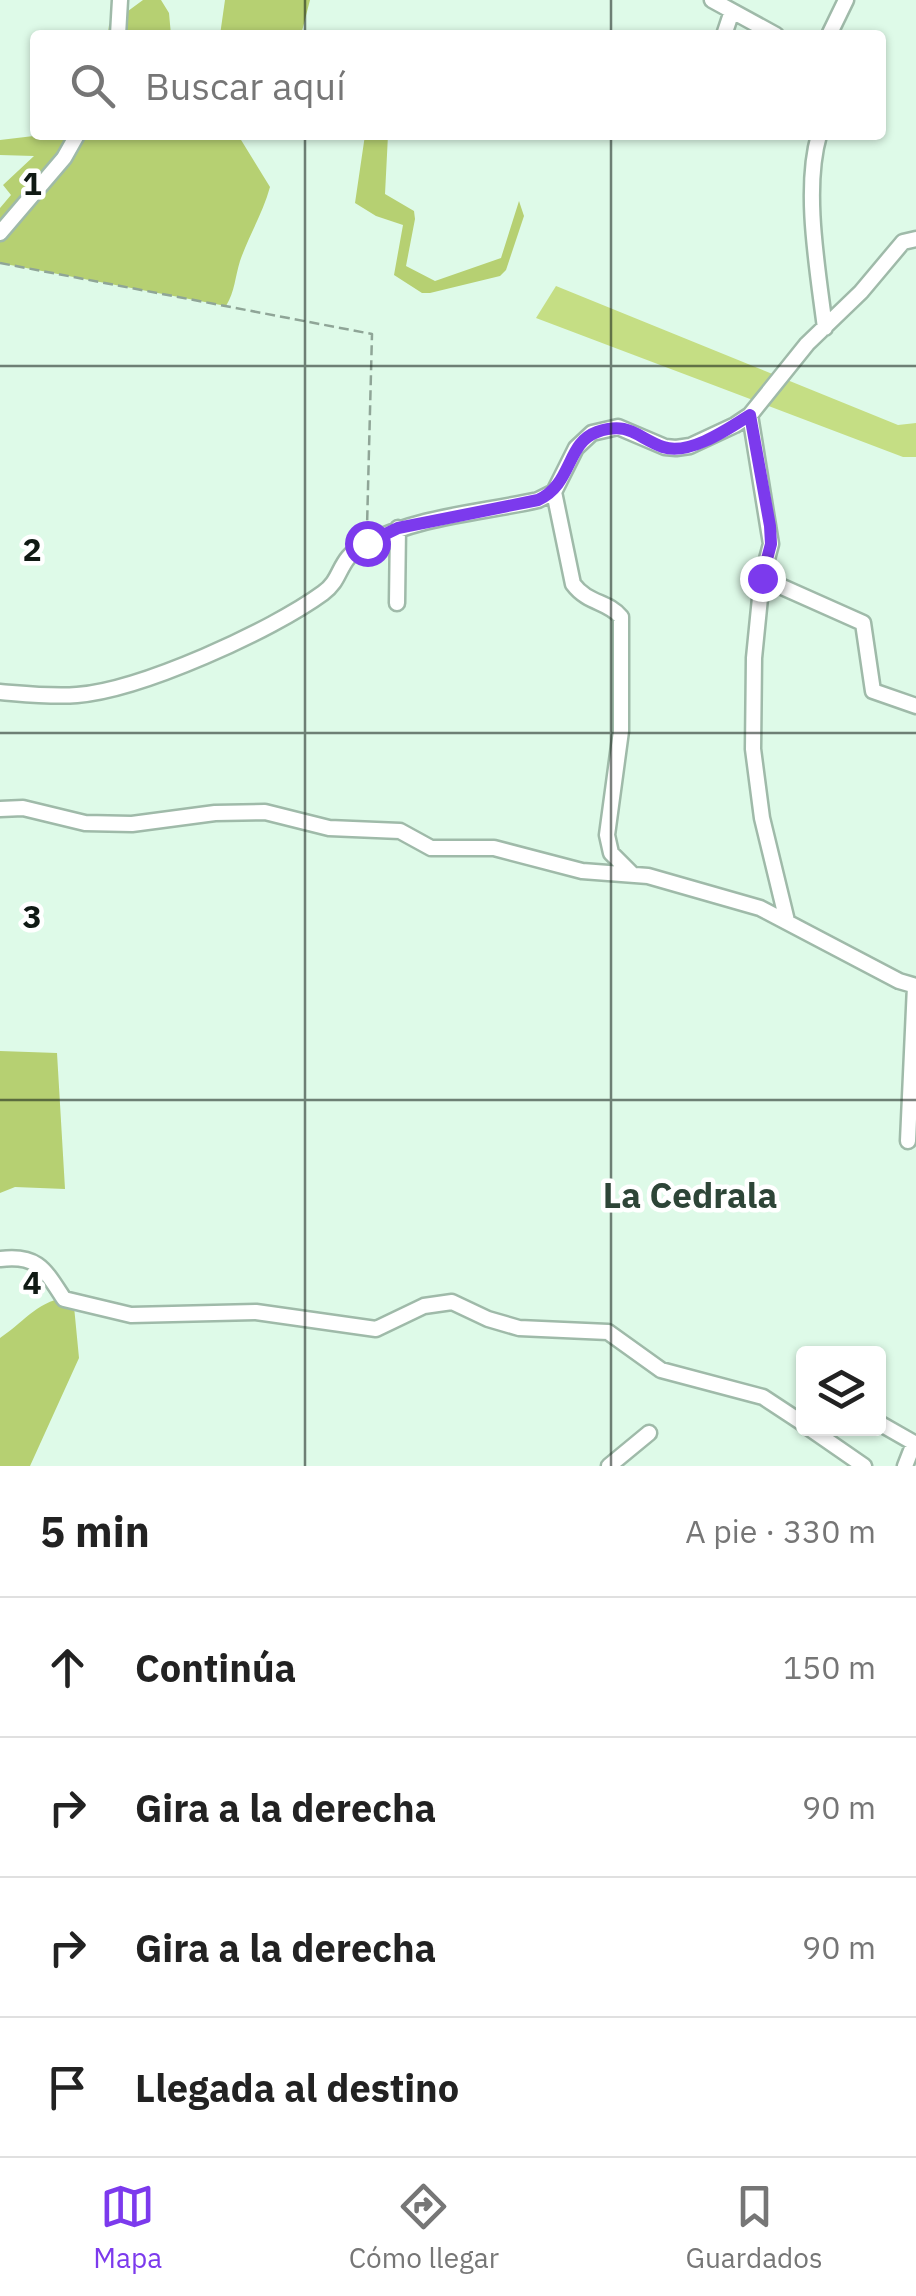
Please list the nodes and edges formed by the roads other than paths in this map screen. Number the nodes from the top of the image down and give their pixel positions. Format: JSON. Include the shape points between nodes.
{"nodes":[{"id":1,"x":120,"y":0,"type":"edge"},
{"id":2,"x":712,"y":0,"type":"edge"},
{"id":3,"x":846,"y":0,"type":"edge"},
{"id":4,"x":732,"y":11,"type":"junction"},
{"id":5,"x":118,"y":30,"type":"edge"},
{"id":6,"x":726,"y":30,"type":"edge"},
{"id":7,"x":767,"y":30,"type":"edge"},
{"id":8,"x":831,"y":30,"type":"edge"},
{"id":9,"x":74,"y":140,"type":"edge"},
{"id":10,"x":817,"y":140,"type":"edge"},
{"id":11,"x":0,"y":232,"type":"edge"},
{"id":12,"x":916,"y":239,"type":"edge"},
{"id":13,"x":825,"y":328,"type":"junction"},
{"id":14,"x":750,"y":415,"type":"junction"},
{"id":15,"x":554,"y":492,"type":"junction"},
{"id":16,"x":398,"y":528,"type":"junction"},
{"id":17,"x":762,"y":578,"type":"junction"},
{"id":18,"x":397,"y":602,"type":"dead end"},
{"id":19,"x":0,"y":692,"type":"edge"},
{"id":20,"x":916,"y":706,"type":"edge"},
{"id":21,"x":0,"y":809,"type":"edge"},
{"id":22,"x":630,"y":873,"type":"junction"},
{"id":23,"x":787,"y":921,"type":"junction"},
{"id":24,"x":916,"y":986,"type":"edge"},
{"id":25,"x":908,"y":1141,"type":"dead end"},
{"id":26,"x":0,"y":1260,"type":"edge"},
{"id":27,"x":796,"y":1419,"type":"edge"},
{"id":28,"x":886,"y":1427,"type":"edge"},
{"id":29,"x":649,"y":1433,"type":"dead end"},
{"id":30,"x":820,"y":1436,"type":"edge"},
{"id":31,"x":609,"y":1466,"type":"edge"},
{"id":32,"x":864,"y":1466,"type":"edge"},
{"id":33,"x":905,"y":1466,"type":"edge"}],
"edges":[{"from":1,"to":5,"type":"street"},
{"from":2,"to":4,"type":"street"},
{"from":3,"to":8,"type":"street"},
{"from":4,"to":6,"type":"street"},
{"from":4,"to":7,"type":"street"},
{"from":9,"to":11,"type":"street"},
{"from":10,"to":13,"type":"street","via":[[813,236]]},
{"from":12,"to":13,"type":"street","via":[[903,242]]},
{"from":13,"to":14,"type":"street"},
{"from":14,"to":15,"type":"street","via":[[676,448],[618,427],[592,433],[576,448]]},
{"from":14,"to":17,"type":"street","via":[[770,526]]},
{"from":15,"to":16,"type":"street"},
{"from":15,"to":22,"type":"street","via":[[573,584],[622,617],[621,732],[607,835],[611,853]]},
{"from":16,"to":18,"type":"street"},
{"from":16,"to":19,"type":"street","via":[[349,553],[328,589],[283,620],[174,667],[79,695]]},
{"from":17,"to":20,"type":"street","via":[[864,623],[873,690]]},
{"from":17,"to":23,"type":"street","via":[[753,748]]},
{"from":21,"to":22,"type":"street","via":[[101,824],[265,812],[329,828],[400,831],[432,848],[494,848],[582,871]]},
{"from":22,"to":23,"type":"street"},
{"from":23,"to":24,"type":"street"},
{"from":24,"to":25,"type":"street"},
{"from":26,"to":27,"type":"street","via":[[25,1257],[46,1271],[64,1299],[131,1315],[256,1312],[376,1328],[424,1306],[452,1302],[519,1328],[594,1329],[661,1370],[764,1397]]},
{"from":28,"to":33,"type":"street","via":[[914,1443]]},
{"from":29,"to":31,"type":"street"},
{"from":30,"to":32,"type":"street"}]}
